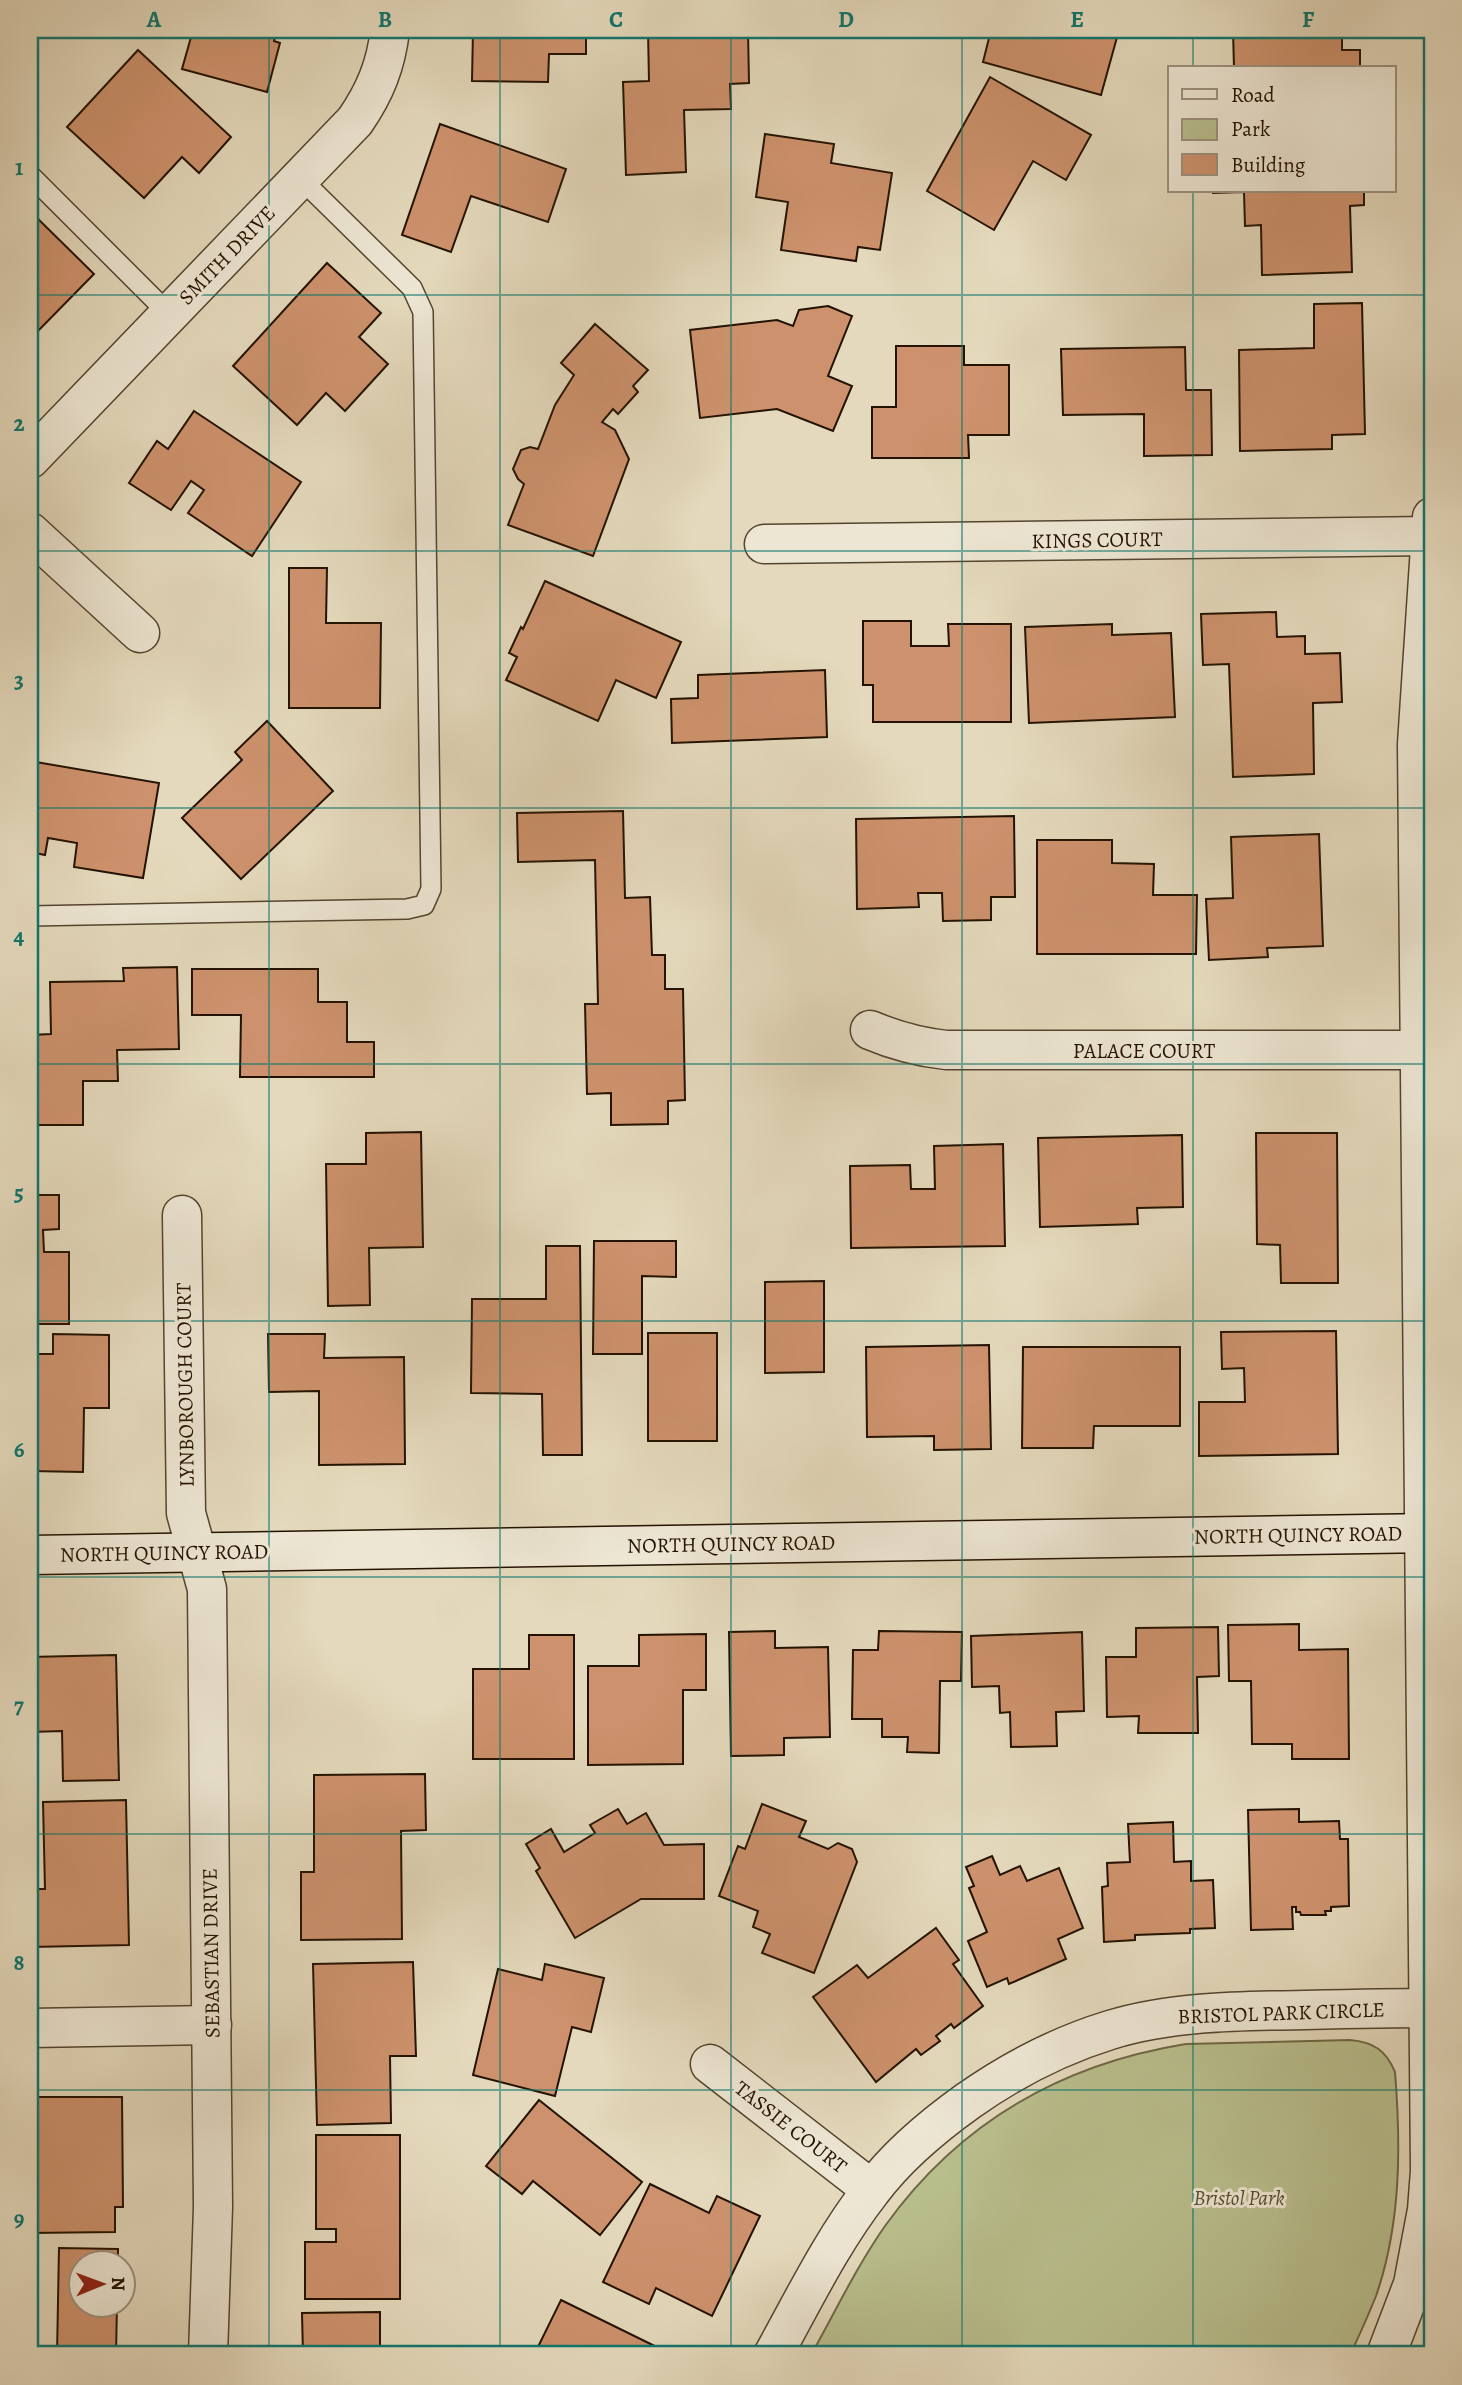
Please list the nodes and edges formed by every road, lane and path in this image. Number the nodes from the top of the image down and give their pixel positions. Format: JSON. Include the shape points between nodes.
{"nodes":[{"id":1,"x":390,"y":30,"type":"edge"},
{"id":2,"x":30,"y":175,"type":"edge"},
{"id":3,"x":301,"y":179,"type":"junction"},
{"id":4,"x":169,"y":314,"type":"junction"},
{"id":5,"x":30,"y":459,"type":"edge"},
{"id":6,"x":1431,"y":526,"type":"edge"},
{"id":7,"x":30,"y":532,"type":"edge"},
{"id":8,"x":764,"y":544,"type":"dead end"},
{"id":9,"x":140,"y":633,"type":"dead end"},
{"id":10,"x":30,"y":916,"type":"edge"},
{"id":11,"x":870,"y":1030,"type":"dead end"},
{"id":12,"x":1420,"y":1050,"type":"junction"},
{"id":13,"x":183,"y":1215,"type":"dead end"},
{"id":14,"x":1428,"y":1533,"type":"edge"},
{"id":15,"x":197,"y":1553,"type":"junction"},
{"id":16,"x":30,"y":1555,"type":"edge"},
{"id":17,"x":1430,"y":2008,"type":"edge"},
{"id":18,"x":212,"y":2025,"type":"junction"},
{"id":19,"x":30,"y":2028,"type":"edge"},
{"id":20,"x":710,"y":2064,"type":"dead end"},
{"id":21,"x":872,"y":2189,"type":"junction"},
{"id":22,"x":208,"y":2355,"type":"edge"},
{"id":23,"x":774,"y":2355,"type":"edge"},
{"id":24,"x":1386,"y":2355,"type":"edge"}],
"edges":[{"from":1,"to":3,"type":"street","name":"SMITH DRIVE","via":[[384,68],[366,105]]},
{"from":2,"to":4,"type":"lane"},
{"from":3,"to":4,"type":"street","name":"SMITH DRIVE"},
{"from":3,"to":10,"type":"lane","via":[[412,288],[423,312],[428,898],[424,905],[407,909]]},
{"from":4,"to":5,"type":"street","name":"SMITH DRIVE"},
{"from":6,"to":8,"type":"street","name":"KINGS COURT"},
{"from":6,"to":12,"type":"street","via":[[1418,744]]},
{"from":7,"to":9,"type":"street"},
{"from":11,"to":12,"type":"street","name":"PALACE COURT","via":[[894,1041],[946,1050]]},
{"from":12,"to":14,"type":"street"},
{"from":13,"to":15,"type":"street","name":"LYNBOROUGH COURT","via":[[186,1513]]},
{"from":14,"to":15,"type":"street","name":"NORTH QUINCY ROAD"},
{"from":14,"to":17,"type":"street"},
{"from":15,"to":16,"type":"street","name":"NORTH QUINCY ROAD"},
{"from":15,"to":18,"type":"street","name":"SEBASTIAN DRIVE","via":[[207,1589]]},
{"from":17,"to":21,"type":"street","name":"BRISTOL PARK CIRCLE","via":[[1239,2011],[1172,2017],[1112,2030],[1004,2075],[946,2116]]},
{"from":17,"to":24,"type":"street","via":[[1427,2210],[1413,2284]]},
{"from":18,"to":19,"type":"street"},
{"from":18,"to":22,"type":"street","name":"SEBASTIAN DRIVE"},
{"from":20,"to":21,"type":"street","name":"TASSIE COURT"},
{"from":21,"to":23,"type":"street","name":"BRISTOL PARK CIRCLE","via":[[832,2248]]}]}
